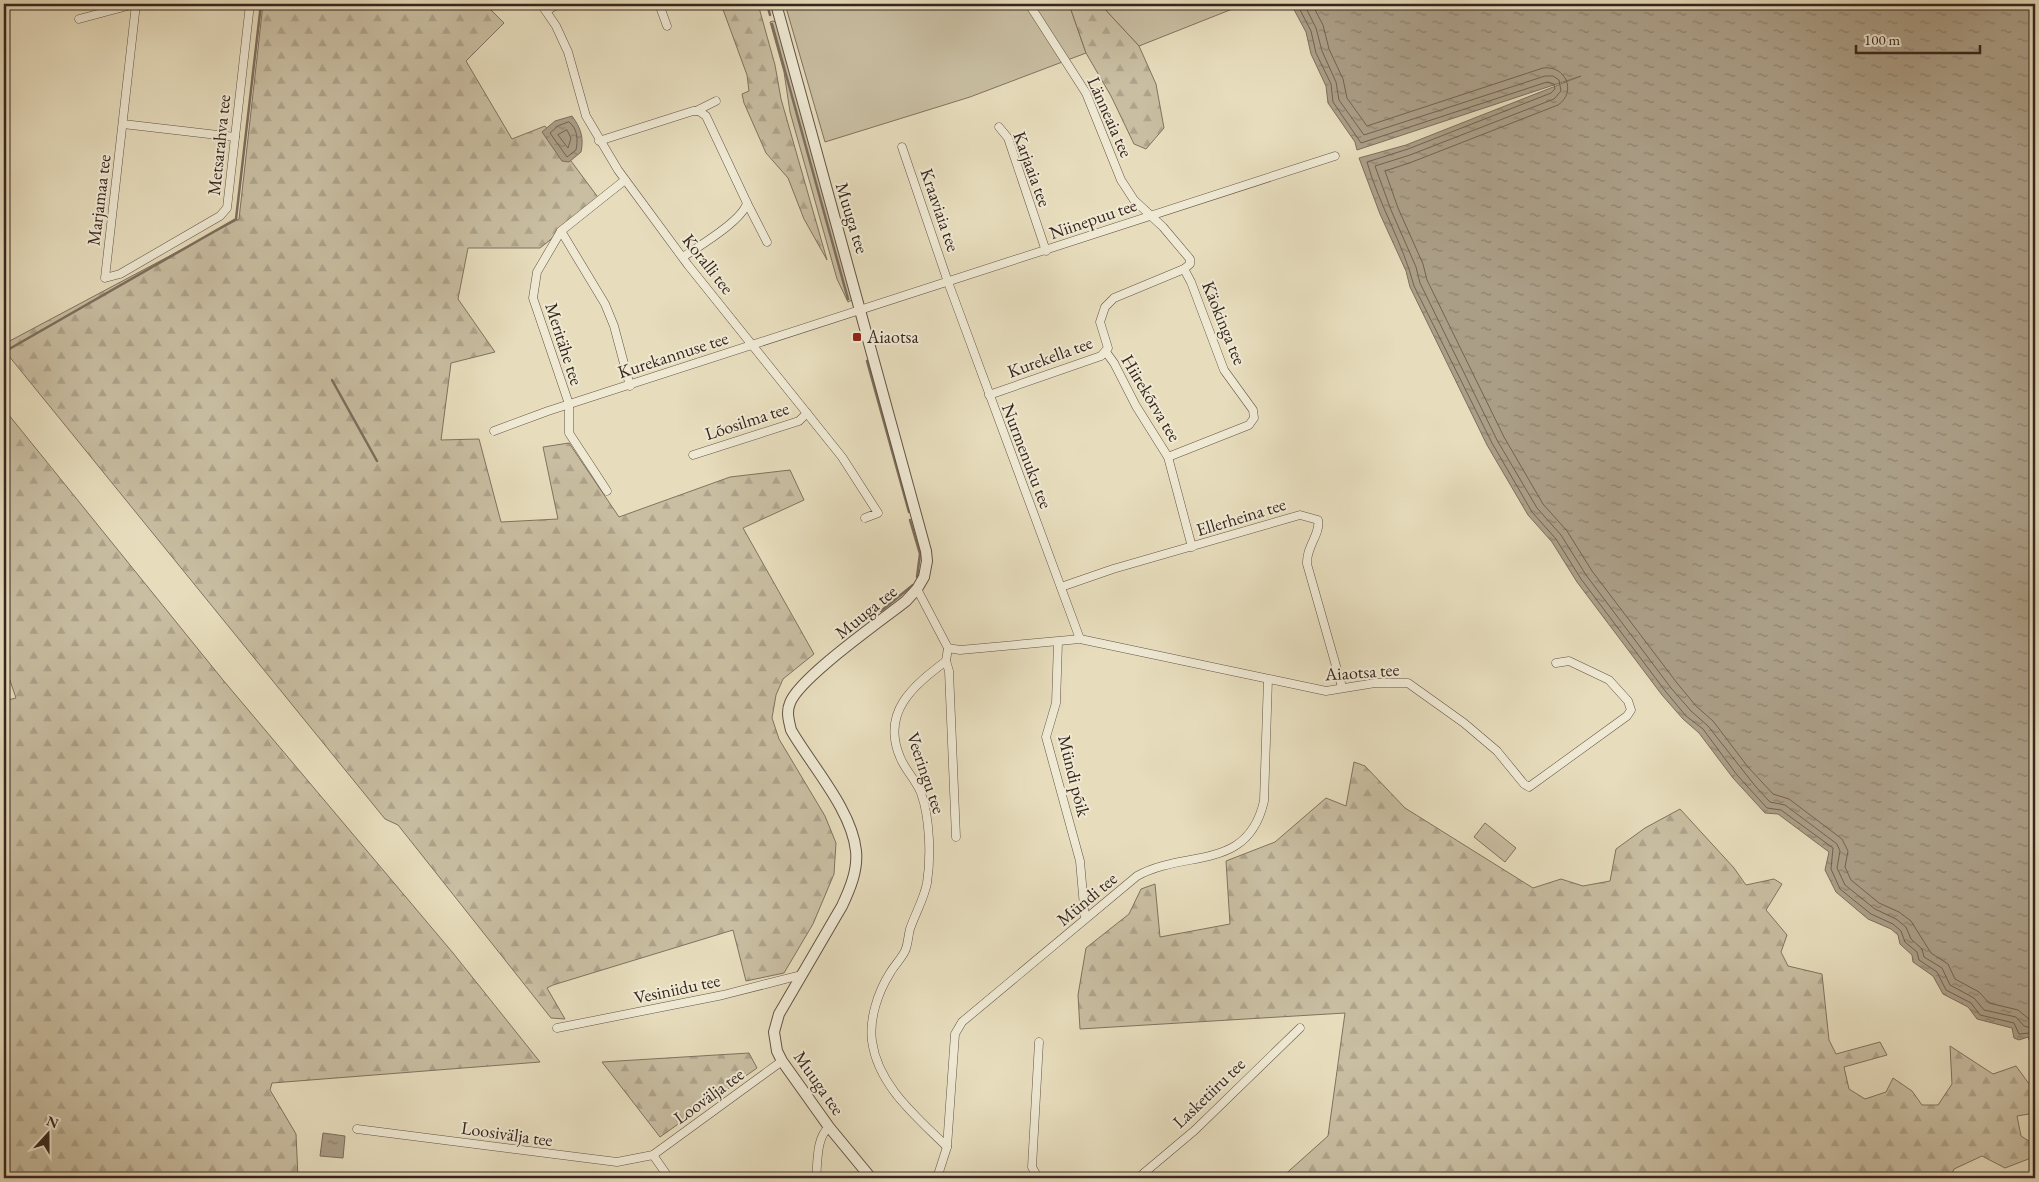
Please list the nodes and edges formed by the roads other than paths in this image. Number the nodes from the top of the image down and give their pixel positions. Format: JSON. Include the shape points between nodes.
{"nodes":[{"id":1,"x":135,"y":4,"type":"edge"},
{"id":2,"x":250,"y":4,"type":"edge"},
{"id":3,"x":541,"y":4,"type":"edge"},
{"id":4,"x":558,"y":4,"type":"edge"},
{"id":5,"x":659,"y":4,"type":"edge"},
{"id":6,"x":776,"y":4,"type":"edge"},
{"id":7,"x":1029,"y":4,"type":"edge"},
{"id":8,"x":546,"y":11,"type":"junction"},
{"id":9,"x":79,"y":19,"type":"dead end"},
{"id":10,"x":667,"y":26,"type":"dead end"},
{"id":11,"x":716,"y":101,"type":"dead end"},
{"id":12,"x":696,"y":111,"type":"junction"},
{"id":13,"x":123,"y":124,"type":"junction"},
{"id":14,"x":999,"y":127,"type":"dead end"},
{"id":15,"x":235,"y":137,"type":"junction"},
{"id":16,"x":599,"y":141,"type":"junction"},
{"id":17,"x":902,"y":147,"type":"dead end"},
{"id":18,"x":1335,"y":156,"type":"dead end"},
{"id":19,"x":625,"y":180,"type":"junction"},
{"id":20,"x":747,"y":203,"type":"junction"},
{"id":21,"x":1150,"y":215,"type":"junction"},
{"id":22,"x":561,"y":231,"type":"junction"},
{"id":23,"x":767,"y":242,"type":"dead end"},
{"id":24,"x":1046,"y":251,"type":"junction"},
{"id":25,"x":683,"y":257,"type":"junction"},
{"id":26,"x":1184,"y":269,"type":"junction"},
{"id":27,"x":105,"y":278,"type":"joint"},
{"id":28,"x":948,"y":282,"type":"junction"},
{"id":29,"x":861,"y":309,"type":"junction"},
{"id":30,"x":752,"y":344,"type":"junction"},
{"id":31,"x":1106,"y":352,"type":"junction"},
{"id":32,"x":630,"y":386,"type":"junction"},
{"id":33,"x":989,"y":396,"type":"junction"},
{"id":34,"x":569,"y":404,"type":"junction"},
{"id":35,"x":807,"y":413,"type":"junction"},
{"id":36,"x":494,"y":432,"type":"dead end"},
{"id":37,"x":693,"y":455,"type":"dead end"},
{"id":38,"x":1168,"y":457,"type":"junction"},
{"id":39,"x":607,"y":491,"type":"dead end"},
{"id":40,"x":865,"y":518,"type":"dead end"},
{"id":41,"x":1192,"y":548,"type":"junction"},
{"id":42,"x":1062,"y":587,"type":"junction"},
{"id":43,"x":917,"y":589,"type":"junction"},
{"id":44,"x":1080,"y":639,"type":"junction"},
{"id":45,"x":1058,"y":642,"type":"junction"},
{"id":46,"x":948,"y":648,"type":"junction"},
{"id":47,"x":946,"y":661,"type":"junction"},
{"id":48,"x":1556,"y":663,"type":"dead end"},
{"id":49,"x":1268,"y":679,"type":"junction"},
{"id":50,"x":1342,"y":688,"type":"junction"},
{"id":51,"x":956,"y":837,"type":"dead end"},
{"id":52,"x":1085,"y":918,"type":"junction"},
{"id":53,"x":801,"y":975,"type":"junction"},
{"id":54,"x":557,"y":1028,"type":"dead end"},
{"id":55,"x":1300,"y":1028,"type":"dead end"},
{"id":56,"x":1039,"y":1042,"type":"dead end"},
{"id":57,"x":782,"y":1061,"type":"junction"},
{"id":58,"x":830,"y":1127,"type":"junction"},
{"id":59,"x":357,"y":1129,"type":"dead end"},
{"id":60,"x":947,"y":1147,"type":"junction"},
{"id":61,"x":653,"y":1155,"type":"junction"},
{"id":62,"x":669,"y":1178,"type":"edge"},
{"id":63,"x":816,"y":1178,"type":"edge"},
{"id":64,"x":871,"y":1178,"type":"edge"},
{"id":65,"x":937,"y":1178,"type":"edge"},
{"id":66,"x":1038,"y":1178,"type":"edge"},
{"id":67,"x":1138,"y":1178,"type":"edge"}],
"edges":[{"from":1,"to":9,"type":"street","name":"Marjamaa tee"},
{"from":1,"to":13,"type":"street","name":"Marjamaa tee"},
{"from":2,"to":15,"type":"street","name":"Metsarahva tee"},
{"from":3,"to":8,"type":"street","name":"Koralli tee"},
{"from":4,"to":8,"type":"street"},
{"from":5,"to":10,"type":"street"},
{"from":6,"to":29,"type":"street","name":"Muuga tee"},
{"from":7,"to":21,"type":"street","name":"Länneaia tee","via":[[1086,93],[1121,180],[1134,200]]},
{"from":8,"to":16,"type":"street","name":"Koralli tee","via":[[568,52],[586,116]]},
{"from":11,"to":12,"type":"street"},
{"from":12,"to":16,"type":"street"},
{"from":12,"to":20,"type":"street","via":[[706,116]]},
{"from":13,"to":15,"type":"street"},
{"from":13,"to":27,"type":"street","name":"Marjamaa tee"},
{"from":14,"to":24,"type":"street","name":"Karjaaia tee","via":[[1008,138]]},
{"from":15,"to":27,"type":"street","name":"Metsarahva tee","via":[[229,200],[220,216],[120,274]]},
{"from":16,"to":19,"type":"street","name":"Koralli tee"},
{"from":17,"to":28,"type":"street","name":"Kraaviaia tee"},
{"from":18,"to":21,"type":"street","name":"Niinepuu tee"},
{"from":19,"to":22,"type":"street","name":"Meritähe tee"},
{"from":19,"to":25,"type":"street","name":"Koralli tee"},
{"from":20,"to":23,"type":"street"},
{"from":20,"to":25,"type":"street","via":[[736,218]]},
{"from":21,"to":24,"type":"street","name":"Niinepuu tee"},
{"from":21,"to":26,"type":"street","name":"Käokinga tee","via":[[1190,259],[1190,264]]},
{"from":22,"to":32,"type":"street","via":[[605,304]]},
{"from":22,"to":34,"type":"street","name":"Meritähe tee","via":[[537,272],[533,298]]},
{"from":24,"to":28,"type":"street","name":"Niinepuu tee"},
{"from":25,"to":30,"type":"street","name":"Koralli tee"},
{"from":26,"to":31,"type":"street","name":"Kurekella tee","via":[[1114,298],[1100,322],[1108,348]]},
{"from":26,"to":38,"type":"street","name":"Käokinga tee","via":[[1224,370],[1253,410],[1254,418],[1249,426]]},
{"from":28,"to":29,"type":"street","name":"Niinepuu tee"},
{"from":28,"to":33,"type":"street","name":"Nurmenuku tee"},
{"from":29,"to":30,"type":"street","name":"Kurekannuse tee"},
{"from":29,"to":43,"type":"street","name":"Muuga tee","via":[[926,552],[926,569]]},
{"from":30,"to":32,"type":"street","name":"Kurekannuse tee"},
{"from":30,"to":35,"type":"street","name":"Koralli tee"},
{"from":31,"to":33,"type":"street","name":"Kurekella tee"},
{"from":31,"to":38,"type":"street","name":"Hiirekõrva tee"},
{"from":32,"to":34,"type":"street","name":"Kurekannuse tee"},
{"from":33,"to":42,"type":"street","name":"Nurmenuku tee"},
{"from":34,"to":36,"type":"street","name":"Kurekannuse tee"},
{"from":34,"to":39,"type":"street","name":"Meritähe tee","via":[[573,441]]},
{"from":35,"to":37,"type":"street","name":"Lõosilma tee","via":[[799,421]]},
{"from":35,"to":40,"type":"street","name":"Koralli tee","via":[[842,457],[878,512]]},
{"from":38,"to":41,"type":"street","name":"Hiirekõrva tee"},
{"from":41,"to":42,"type":"street","name":"Ellerheina tee","via":[[1113,569]]},
{"from":41,"to":50,"type":"street","name":"Ellerheina tee","via":[[1300,515],[1318,520],[1318,528],[1306,553]]},
{"from":42,"to":44,"type":"street","name":"Nurmenuku tee"},
{"from":43,"to":46,"type":"street"},
{"from":43,"to":53,"type":"street","name":"Muuga tee","via":[[810,677],[789,704],[791,730],[851,826],[856,851],[849,891]]},
{"from":44,"to":45,"type":"street","name":"Aiaotsa tee"},
{"from":44,"to":49,"type":"street","name":"Aiaotsa tee"},
{"from":45,"to":46,"type":"street","name":"Aiaotsa tee","via":[[960,650]]},
{"from":45,"to":52,"type":"street","name":"Mündi põik","via":[[1056,703],[1046,737],[1080,861]]},
{"from":46,"to":47,"type":"street"},
{"from":47,"to":51,"type":"street","via":[[954,754]]},
{"from":47,"to":60,"type":"street","name":"Veeringu tee","via":[[911,692],[895,719],[896,746],[920,792],[928,823],[927,884],[905,951],[885,982],[874,1008],[871,1039],[879,1068],[895,1093]]},
{"from":48,"to":50,"type":"street","name":"Aiaotsa tee","via":[[1569,661],[1609,680],[1628,701],[1631,710],[1529,787],[1497,751],[1408,683],[1394,681]]},
{"from":49,"to":50,"type":"street","name":"Aiaotsa tee","via":[[1326,691]]},
{"from":49,"to":52,"type":"street","name":"Mündi tee","via":[[1264,801],[1261,816],[1242,843],[1202,858],[1150,869]]},
{"from":52,"to":60,"type":"street","name":"Mündi tee","via":[[970,1014],[958,1028],[953,1048]]},
{"from":53,"to":54,"type":"street","name":"Vesiniidu tee","via":[[722,995]]},
{"from":53,"to":57,"type":"street","name":"Muuga tee","via":[[775,1025],[777,1051]]},
{"from":55,"to":67,"type":"street","name":"Lasketiiru tee","via":[[1195,1130]]},
{"from":56,"to":66,"type":"street","via":[[1032,1167]]},
{"from":57,"to":58,"type":"street","name":"Muuga tee"},
{"from":57,"to":61,"type":"street","name":"Loovälja tee"},
{"from":58,"to":63,"type":"street","via":[[820,1140]]},
{"from":58,"to":64,"type":"street","name":"Muuga tee"},
{"from":59,"to":61,"type":"street","name":"Loosivälja tee","via":[[606,1162]]},
{"from":60,"to":65,"type":"street","name":"Mündi tee"},
{"from":61,"to":62,"type":"street"}]}
